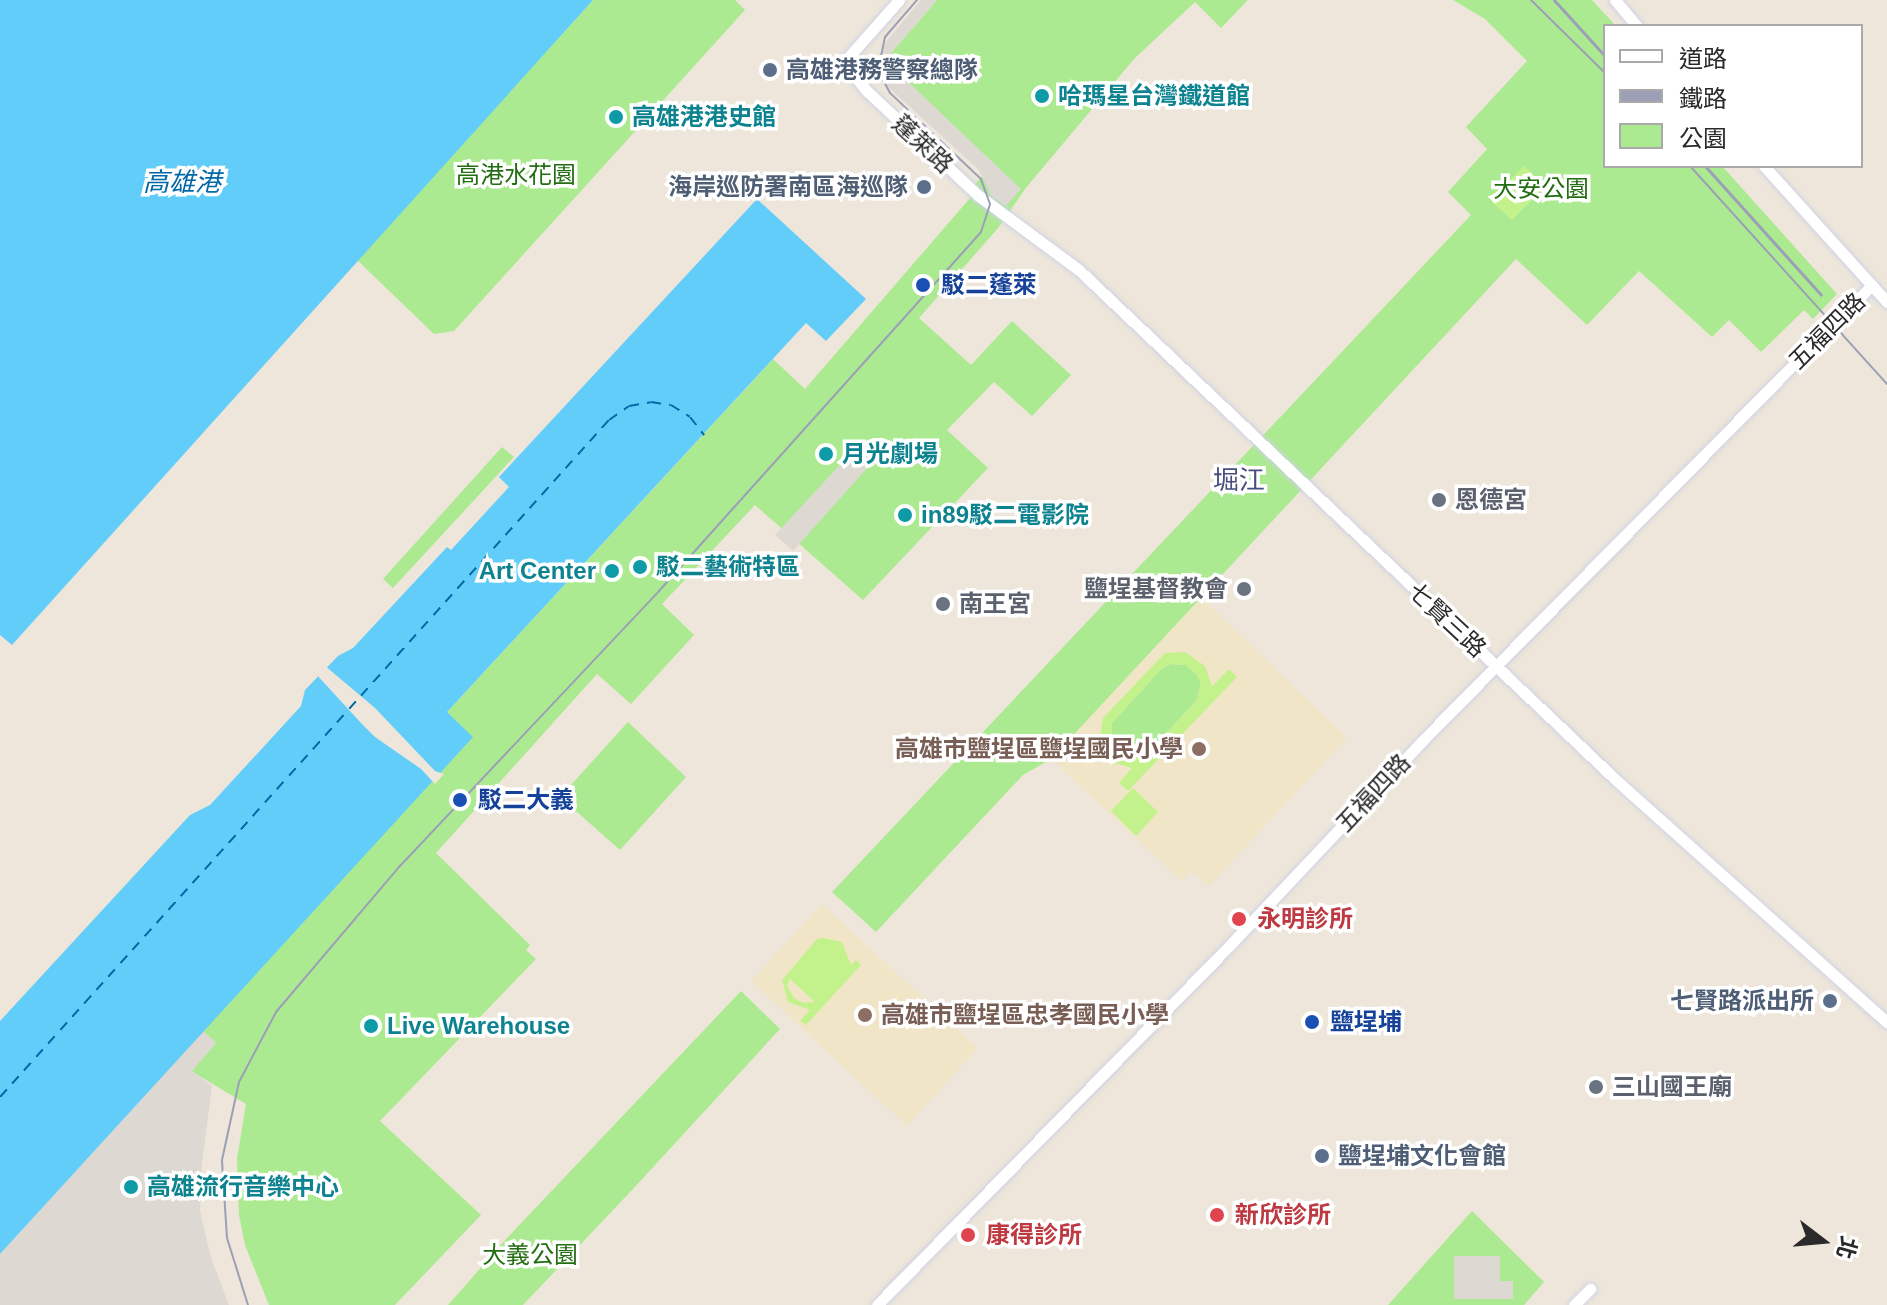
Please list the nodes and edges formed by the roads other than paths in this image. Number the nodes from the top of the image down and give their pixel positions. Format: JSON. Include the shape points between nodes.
{"nodes":[{"id":1,"x":899,"y":0,"type":"edge"},
{"id":2,"x":1615,"y":0,"type":"edge"},
{"id":3,"x":1635,"y":24,"type":"edge"},
{"id":4,"x":1766,"y":168,"type":"edge"},
{"id":5,"x":1009,"y":218,"type":"joint"},
{"id":6,"x":1872,"y":285,"type":"junction"},
{"id":7,"x":1887,"y":302,"type":"edge"},
{"id":8,"x":1496,"y":666,"type":"junction"},
{"id":9,"x":1887,"y":1022,"type":"edge"},
{"id":10,"x":1590,"y":1289,"type":"dead end"},
{"id":11,"x":877,"y":1305,"type":"edge"},
{"id":12,"x":1574,"y":1305,"type":"edge"}],
"edges":[{"from":1,"to":5,"type":"street","name":"蓬萊路","via":[[844,62],[867,91]]},
{"from":2,"to":3,"type":"street"},
{"from":4,"to":6,"type":"street"},
{"from":5,"to":8,"type":"street","name":"七賢三路","via":[[1079,270]]},
{"from":6,"to":7,"type":"street"},
{"from":6,"to":8,"type":"street","name":"五福四路"},
{"from":8,"to":9,"type":"street","name":"七賢三路"},
{"from":8,"to":11,"type":"street","name":"五福四路"},
{"from":10,"to":12,"type":"street"}]}
